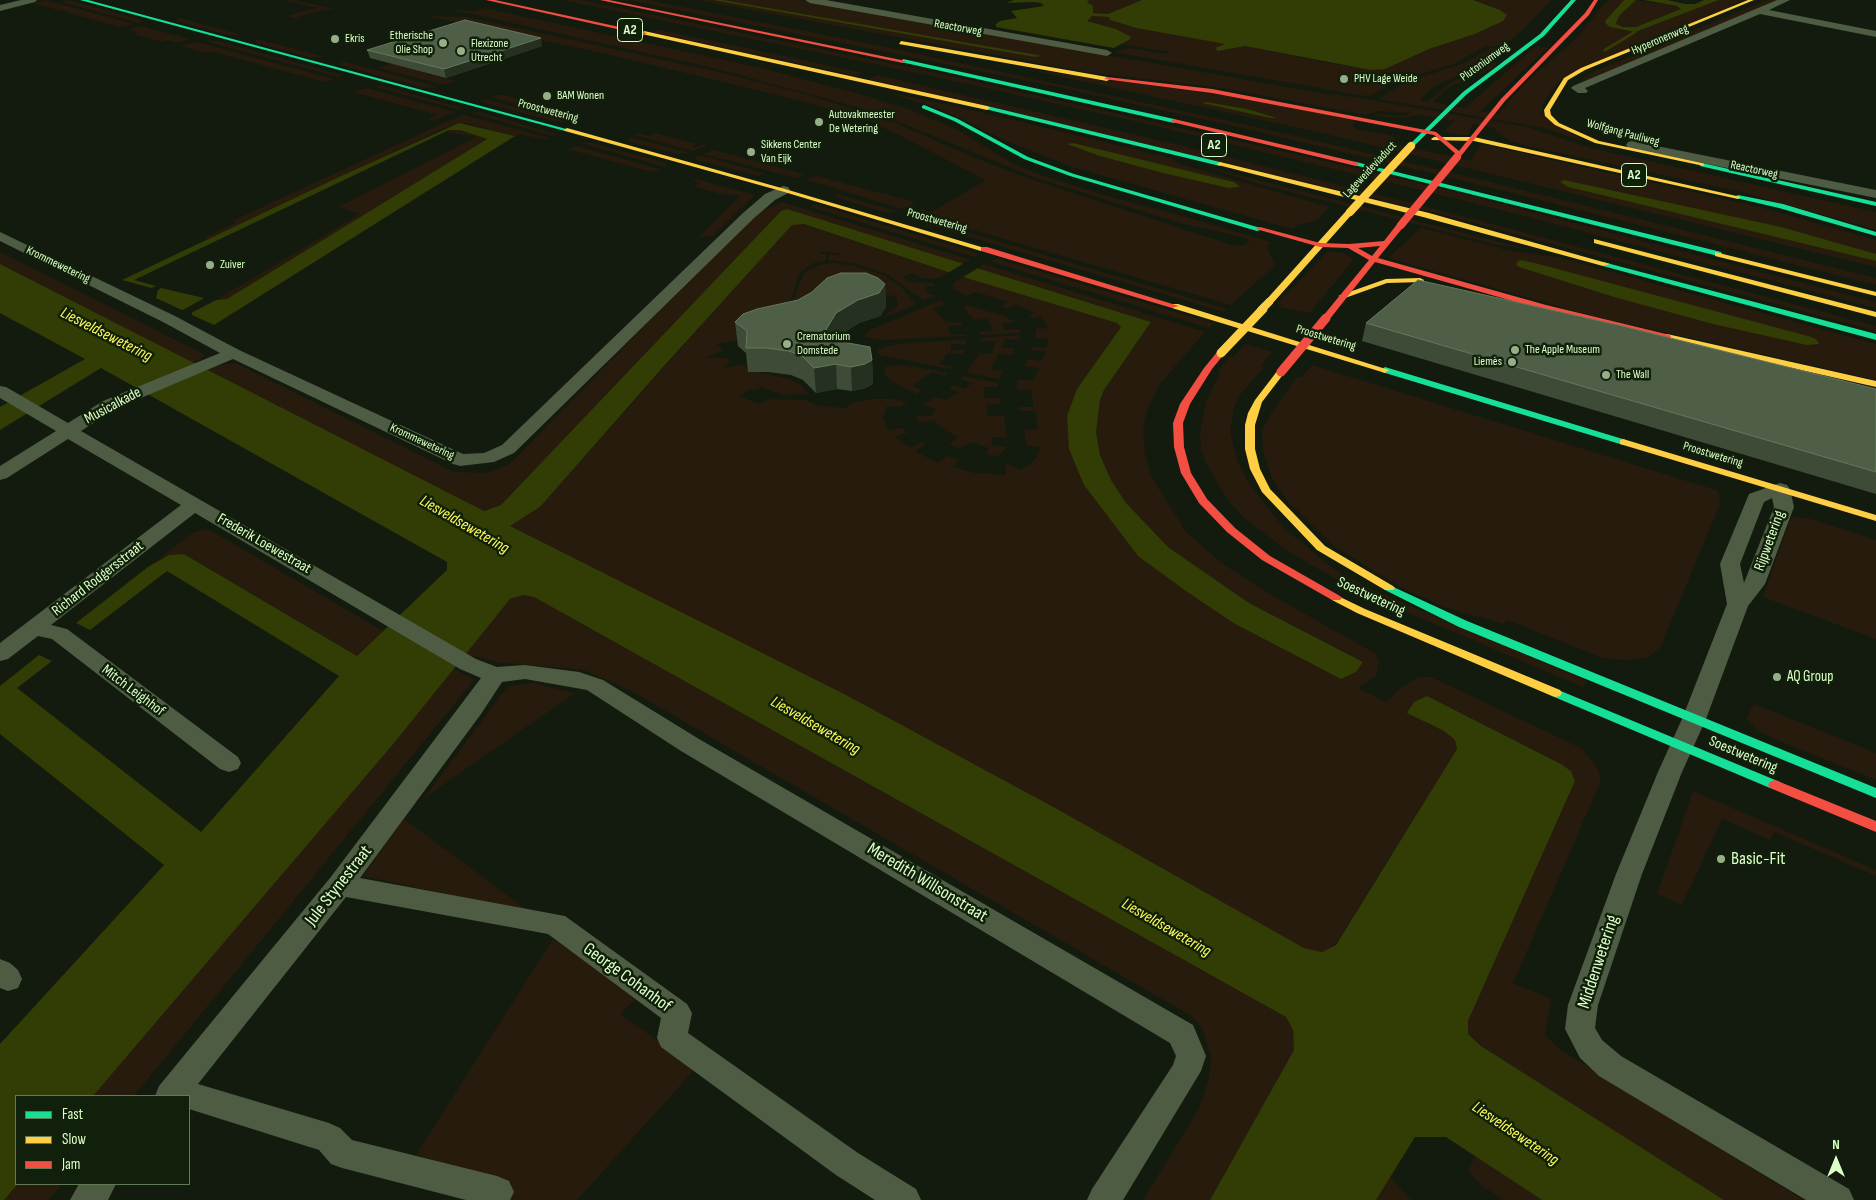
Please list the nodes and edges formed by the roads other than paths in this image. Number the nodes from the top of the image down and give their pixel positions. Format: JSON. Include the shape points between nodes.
{"nodes":[{"id":1,"x":32,"y":0,"type":"edge"},
{"id":2,"x":82,"y":0,"type":"edge"},
{"id":3,"x":488,"y":0,"type":"edge"},
{"id":4,"x":659,"y":0,"type":"edge"},
{"id":5,"x":815,"y":0,"type":"edge"},
{"id":6,"x":1574,"y":0,"type":"edge"},
{"id":7,"x":1596,"y":0,"type":"edge"},
{"id":8,"x":1752,"y":0,"type":"edge"},
{"id":9,"x":1785,"y":0,"type":"edge"},
{"id":10,"x":600,"y":6,"type":"edge"},
{"id":11,"x":1760,"y":6,"type":"edge"},
{"id":12,"x":0,"y":8,"type":"edge"},
{"id":13,"x":762,"y":20,"type":"dead end"},
{"id":14,"x":695,"y":31,"type":"dead end"},
{"id":15,"x":1876,"y":34,"type":"edge"},
{"id":16,"x":1107,"y":53,"type":"dead end"},
{"id":17,"x":772,"y":60,"type":"junction"},
{"id":18,"x":1104,"y":90,"type":"dead end"},
{"id":19,"x":1582,"y":92,"type":"dead end"},
{"id":20,"x":1436,"y":120,"type":"junction"},
{"id":21,"x":1388,"y":124,"type":"junction"},
{"id":22,"x":1418,"y":139,"type":"junction"},
{"id":23,"x":1443,"y":139,"type":"junction"},
{"id":24,"x":1474,"y":139,"type":"junction"},
{"id":25,"x":1632,"y":145,"type":"dead end"},
{"id":26,"x":1390,"y":155,"type":"dead end"},
{"id":27,"x":1458,"y":156,"type":"junction"},
{"id":28,"x":1417,"y":161,"type":"dead end"},
{"id":29,"x":1435,"y":165,"type":"dead end"},
{"id":30,"x":1462,"y":172,"type":"dead end"},
{"id":31,"x":1363,"y":182,"type":"dead end"},
{"id":32,"x":1391,"y":188,"type":"dead end"},
{"id":33,"x":783,"y":190,"type":"junction"},
{"id":34,"x":1410,"y":193,"type":"dead end"},
{"id":35,"x":1876,"y":194,"type":"edge"},
{"id":36,"x":1438,"y":200,"type":"dead end"},
{"id":37,"x":1876,"y":203,"type":"edge"},
{"id":38,"x":1350,"y":212,"type":"joint"},
{"id":39,"x":1333,"y":231,"type":"junction"},
{"id":40,"x":1876,"y":234,"type":"edge"},
{"id":41,"x":0,"y":236,"type":"edge"},
{"id":42,"x":1589,"y":239,"type":"dead end"},
{"id":43,"x":1386,"y":243,"type":"junction"},
{"id":44,"x":1320,"y":245,"type":"junction"},
{"id":45,"x":1349,"y":246,"type":"junction"},
{"id":46,"x":1373,"y":259,"type":"junction"},
{"id":47,"x":1454,"y":282,"type":"junction"},
{"id":48,"x":1876,"y":294,"type":"edge"},
{"id":49,"x":1342,"y":296,"type":"junction"},
{"id":50,"x":1876,"y":315,"type":"edge"},
{"id":51,"x":1876,"y":337,"type":"edge"},
{"id":52,"x":233,"y":353,"type":"junction"},
{"id":53,"x":1876,"y":384,"type":"edge"},
{"id":54,"x":5,"y":396,"type":"edge"},
{"id":55,"x":68,"y":430,"type":"junction"},
{"id":56,"x":0,"y":474,"type":"edge"},
{"id":57,"x":1780,"y":489,"type":"junction"},
{"id":58,"x":195,"y":504,"type":"junction"},
{"id":59,"x":1876,"y":518,"type":"edge"},
{"id":60,"x":1738,"y":604,"type":"junction"},
{"id":61,"x":34,"y":628,"type":"junction"},
{"id":62,"x":0,"y":654,"type":"edge"},
{"id":63,"x":495,"y":675,"type":"junction"},
{"id":64,"x":1694,"y":719,"type":"junction"},
{"id":65,"x":1682,"y":746,"type":"junction"},
{"id":66,"x":229,"y":763,"type":"dead end"},
{"id":67,"x":1876,"y":793,"type":"edge"},
{"id":68,"x":1876,"y":827,"type":"edge"},
{"id":69,"x":340,"y":884,"type":"junction"},
{"id":70,"x":172,"y":1093,"type":"edge"},
{"id":71,"x":190,"y":1098,"type":"edge"},
{"id":72,"x":99,"y":1185,"type":"edge"},
{"id":73,"x":497,"y":1192,"type":"dead end"},
{"id":74,"x":87,"y":1200,"type":"edge"},
{"id":75,"x":904,"y":1200,"type":"edge"},
{"id":76,"x":1104,"y":1200,"type":"edge"},
{"id":77,"x":1837,"y":1200,"type":"edge"}],
"edges":[{"from":1,"to":12,"type":"street"},
{"from":2,"to":33,"type":"main road","name":"Proostwetering"},
{"from":3,"to":17,"type":"main road","number":"A2"},
{"from":4,"to":13,"type":"main road"},
{"from":5,"to":16,"type":"street","name":"Reactorweg"},
{"from":6,"to":20,"type":"main road","name":"Plutoniumweg","via":[[1542,35]]},
{"from":7,"to":24,"type":"main road","via":[[1587,14],[1518,83]]},
{"from":8,"to":37,"type":"main road","name":"Wolfgang Pauliweg","via":[[1566,78],[1549,105],[1548,116],[1563,128],[1597,142]]},
{"from":9,"to":11,"type":"street","name":"Hyperonenweg"},
{"from":10,"to":14,"type":"main road","number":"A2"},
{"from":10,"to":48,"type":"main road","number":"A2","via":[[934,68],[1242,136],[1563,213]]},
{"from":11,"to":15,"type":"street"},
{"from":11,"to":19,"type":"street","name":"Hyperonenweg","via":[[1577,88]]},
{"from":11,"to":37,"type":"main road","name":"Wolfgang Pauliweg","via":[[1585,74],[1567,88],[1557,110],[1560,117],[1581,131],[1615,143]]},
{"from":17,"to":44,"type":"main road","number":"A2","via":[[935,111],[1026,158],[1072,176]]},
{"from":17,"to":51,"type":"main road","number":"A2","via":[[1253,172],[1464,225]]},
{"from":18,"to":21,"type":"main road","number":"A2","via":[[889,43],[1094,78],[1251,97]]},
{"from":20,"to":21,"type":"main road","number":"A2"},
{"from":20,"to":22,"type":"main road","name":"Plutoniumweg"},
{"from":21,"to":22,"type":"main road","number":"A2"},
{"from":22,"to":23,"type":"main road","number":"A2"},
{"from":22,"to":38,"type":"main road","name":"Lageweideviaduct","bridge":true},
{"from":23,"to":24,"type":"main road","number":"A2"},
{"from":23,"to":27,"type":"main road"},
{"from":24,"to":27,"type":"main road"},
{"from":24,"to":40,"type":"main road","number":"A2","via":[[1780,206]]},
{"from":25,"to":35,"type":"street","name":"Reactorweg"},
{"from":26,"to":28,"type":"main road"},
{"from":27,"to":43,"type":"main road","name":"Soestwetering","bridge":true},
{"from":29,"to":30,"type":"main road"},
{"from":31,"to":32,"type":"main road"},
{"from":33,"to":52,"type":"street","name":"Krommewetering","via":[[748,216],[508,448],[487,458],[460,460]]},
{"from":33,"to":57,"type":"main road","name":"Proostwetering"},
{"from":34,"to":36,"type":"main road"},
{"from":38,"to":39,"type":"main road","name":"Soestwetering"},
{"from":39,"to":44,"type":"main road","name":"Soestwetering"},
{"from":39,"to":45,"type":"main road","number":"A2"},
{"from":41,"to":52,"type":"street","name":"Krommewetering"},
{"from":42,"to":50,"type":"main road"},
{"from":43,"to":45,"type":"main road","number":"A2"},
{"from":43,"to":46,"type":"main road","name":"Soestwetering"},
{"from":44,"to":45,"type":"main road","number":"A2"},
{"from":44,"to":65,"type":"main road","name":"Soestwetering","bridge":true,"via":[[1208,368],[1185,404],[1178,423],[1178,447],[1186,473],[1203,501],[1231,530],[1266,558],[1361,611]]},
{"from":45,"to":46,"type":"main road","number":"A2"},
{"from":46,"to":47,"type":"main road","number":"A2"},
{"from":46,"to":49,"type":"main road","name":"Soestwetering"},
{"from":47,"to":49,"type":"main road","number":"A2","via":[[1399,280]]},
{"from":47,"to":53,"type":"main road","number":"A2","via":[[1646,332]]},
{"from":49,"to":64,"type":"main road","name":"Soestwetering","bridge":true,"via":[[1258,402],[1253,413],[1250,450],[1266,490],[1322,548],[1378,583],[1463,624]]},
{"from":52,"to":55,"type":"street","name":"Musicalkade","via":[[109,405]]},
{"from":54,"to":55,"type":"street","name":"Frederik Loewestraat"},
{"from":55,"to":56,"type":"street","name":"Musicalkade"},
{"from":55,"to":58,"type":"street","name":"Frederik Loewestraat"},
{"from":57,"to":59,"type":"main road","name":"Proostwetering"},
{"from":57,"to":60,"type":"street","name":"Rijpwetering","via":[[1784,507],[1755,584]]},
{"from":57,"to":60,"type":"street","name":"Rijpwetering","via":[[1756,498],[1730,564]]},
{"from":58,"to":61,"type":"street","name":"Richard Rodgersstraat"},
{"from":58,"to":63,"type":"street","name":"Frederik Loewestraat","via":[[468,664]]},
{"from":60,"to":64,"type":"street","name":"Rijpwetering"},
{"from":61,"to":62,"type":"street","name":"Richard Rodgersstraat"},
{"from":61,"to":66,"type":"street","name":"Mitch Leighhof","via":[[59,634]]},
{"from":63,"to":69,"type":"street","name":"Jule Stynestraat"},
{"from":63,"to":76,"type":"street","name":"Meredith Willsonstraat","via":[[524,672],[595,685],[690,745],[1182,1034],[1191,1056],[1186,1071]]},
{"from":64,"to":65,"type":"street","name":"Rijpwetering"},
{"from":64,"to":67,"type":"main road","name":"Soestwetering"},
{"from":65,"to":68,"type":"main road","name":"Soestwetering"},
{"from":65,"to":77,"type":"street","name":"Middenwetering","via":[[1629,874],[1583,1005],[1580,1029],[1591,1049],[1610,1066]]},
{"from":69,"to":70,"type":"street","name":"Jule Stynestraat"},
{"from":69,"to":75,"type":"street","name":"George Cohanhof","via":[[555,924],[677,1013],[672,1038],[847,1164]]},
{"from":71,"to":73,"type":"street","name":"Jule Stynestraat","via":[[329,1138],[342,1153]]},
{"from":72,"to":74,"type":"street"}]}
